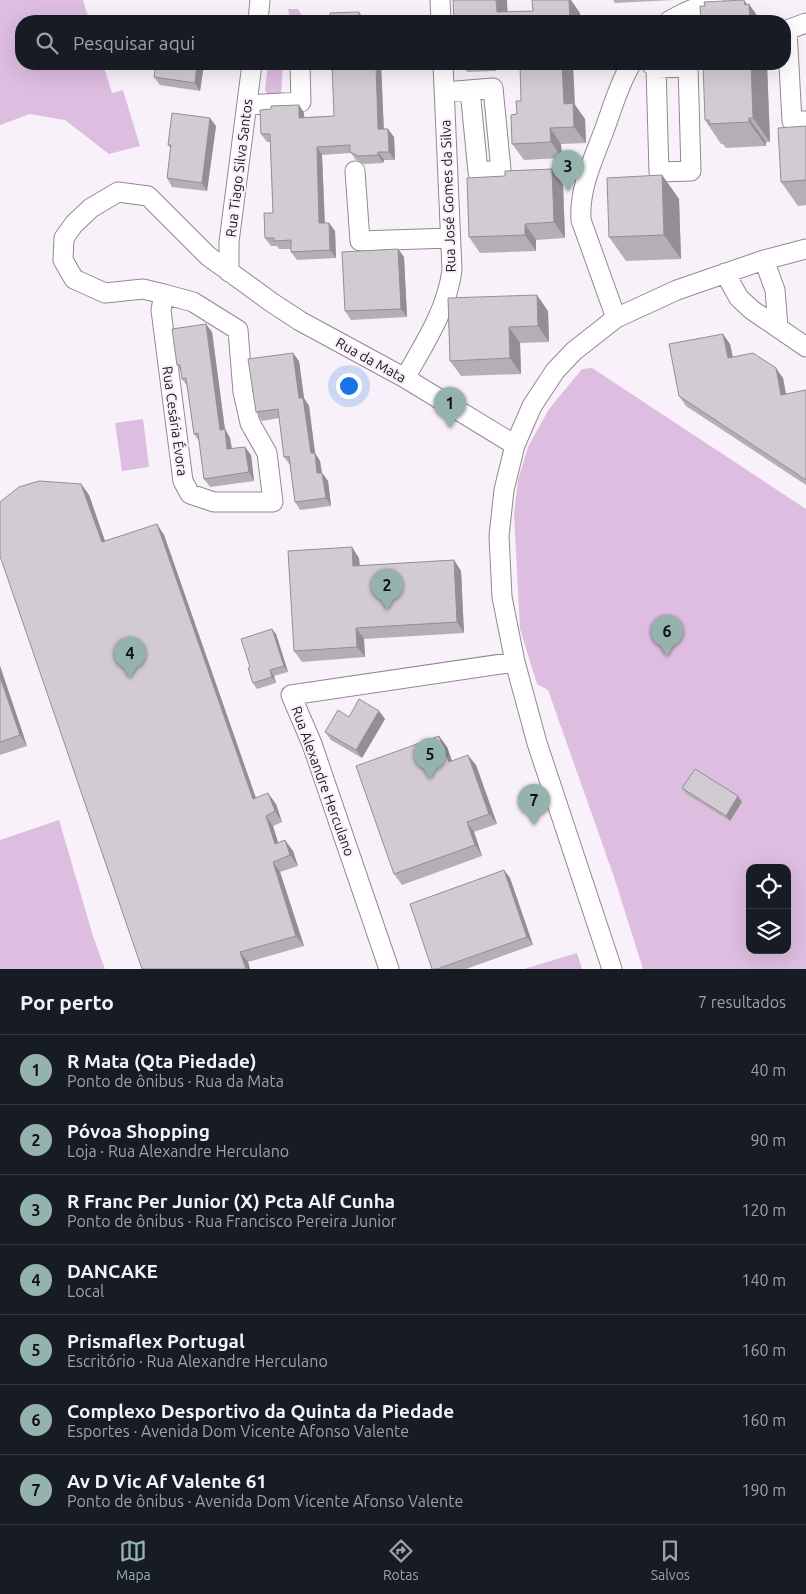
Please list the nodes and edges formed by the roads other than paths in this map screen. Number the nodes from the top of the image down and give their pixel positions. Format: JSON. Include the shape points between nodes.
{"nodes":[{"id":1,"x":260,"y":0,"type":"edge"},
{"id":2,"x":440,"y":0,"type":"edge"},
{"id":3,"x":711,"y":0,"type":"edge"},
{"id":4,"x":259,"y":15,"type":"edge"},
{"id":5,"x":441,"y":15,"type":"edge"},
{"id":6,"x":680,"y":15,"type":"edge"},
{"id":7,"x":806,"y":23,"type":"edge"},
{"id":8,"x":791,"y":29,"type":"edge"},
{"id":9,"x":251,"y":70,"type":"edge"},
{"id":10,"x":300,"y":70,"type":"edge"},
{"id":11,"x":443,"y":70,"type":"edge"},
{"id":12,"x":628,"y":70,"type":"edge"},
{"id":13,"x":653,"y":70,"type":"edge"},
{"id":14,"x":688,"y":70,"type":"edge"},
{"id":15,"x":789,"y":70,"type":"edge"},
{"id":16,"x":470,"y":90,"type":"dead end"},
{"id":17,"x":444,"y":92,"type":"junction"},
{"id":18,"x":247,"y":105,"type":"junction"},
{"id":19,"x":806,"y":121,"type":"edge"},
{"id":20,"x":355,"y":171,"type":"dead end"},
{"id":21,"x":450,"y":238,"type":"junction"},
{"id":22,"x":806,"y":249,"type":"edge"},
{"id":23,"x":764,"y":260,"type":"junction"},
{"id":24,"x":229,"y":272,"type":"junction"},
{"id":25,"x":725,"y":273,"type":"junction"},
{"id":26,"x":164,"y":294,"type":"junction"},
{"id":27,"x":616,"y":318,"type":"junction"},
{"id":28,"x":778,"y":327,"type":"junction"},
{"id":29,"x":806,"y":347,"type":"edge"},
{"id":30,"x":405,"y":378,"type":"junction"},
{"id":31,"x":515,"y":445,"type":"junction"},
{"id":32,"x":515,"y":662,"type":"junction"},
{"id":33,"x":389,"y":969,"type":"edge"},
{"id":34,"x":612,"y":969,"type":"edge"}],
"edges":[{"from":1,"to":4,"type":"street"},
{"from":2,"to":5,"type":"street"},
{"from":3,"to":6,"type":"street"},
{"from":7,"to":8,"type":"street"},
{"from":9,"to":18,"type":"street","name":"Rua Tiago Silva Santos"},
{"from":10,"to":18,"type":"street","via":[[301,102]]},
{"from":11,"to":17,"type":"street","name":"Rua José Gomes da Silva"},
{"from":12,"to":27,"type":"street","via":[[583,188],[580,205],[581,220]]},
{"from":13,"to":14,"type":"street","via":[[659,172],[691,171]]},
{"from":15,"to":19,"type":"street","via":[[792,122]]},
{"from":16,"to":17,"type":"street"},
{"from":17,"to":21,"type":"street","name":"Rua José Gomes da Silva"},
{"from":18,"to":24,"type":"street","name":"Rua Tiago Silva Santos","via":[[229,242]]},
{"from":20,"to":21,"type":"street","via":[[360,241]]},
{"from":21,"to":30,"type":"street","name":"Rua José Gomes da Silva","via":[[450,287],[436,323]]},
{"from":22,"to":23,"type":"street"},
{"from":23,"to":25,"type":"street"},
{"from":23,"to":28,"type":"street","via":[[775,290]]},
{"from":24,"to":26,"type":"street","name":"Rua da Mata","via":[[208,256],[148,196],[118,192],[91,208],[64,238],[63,260],[74,279],[105,292],[143,289]]},
{"from":24,"to":30,"type":"street","name":"Rua da Mata","via":[[300,321]]},
{"from":25,"to":27,"type":"street"},
{"from":25,"to":28,"type":"street","via":[[739,298]]},
{"from":26,"to":26,"type":"street","name":"Rua Cesária Évora","via":[[161,310],[183,481],[190,494],[214,502],[273,502],[267,453],[250,423],[243,392],[238,330],[193,302]]},
{"from":27,"to":31,"type":"street","via":[[555,371],[532,406]]},
{"from":28,"to":29,"type":"street"},
{"from":30,"to":31,"type":"street","name":"Rua da Mata"},
{"from":31,"to":32,"type":"street","via":[[504,490],[499,536],[502,597]]},
{"from":32,"to":33,"type":"street","name":"Rua Alexandre Herculano","via":[[291,695],[312,744]]},
{"from":32,"to":34,"type":"street","via":[[537,743]]}]}
